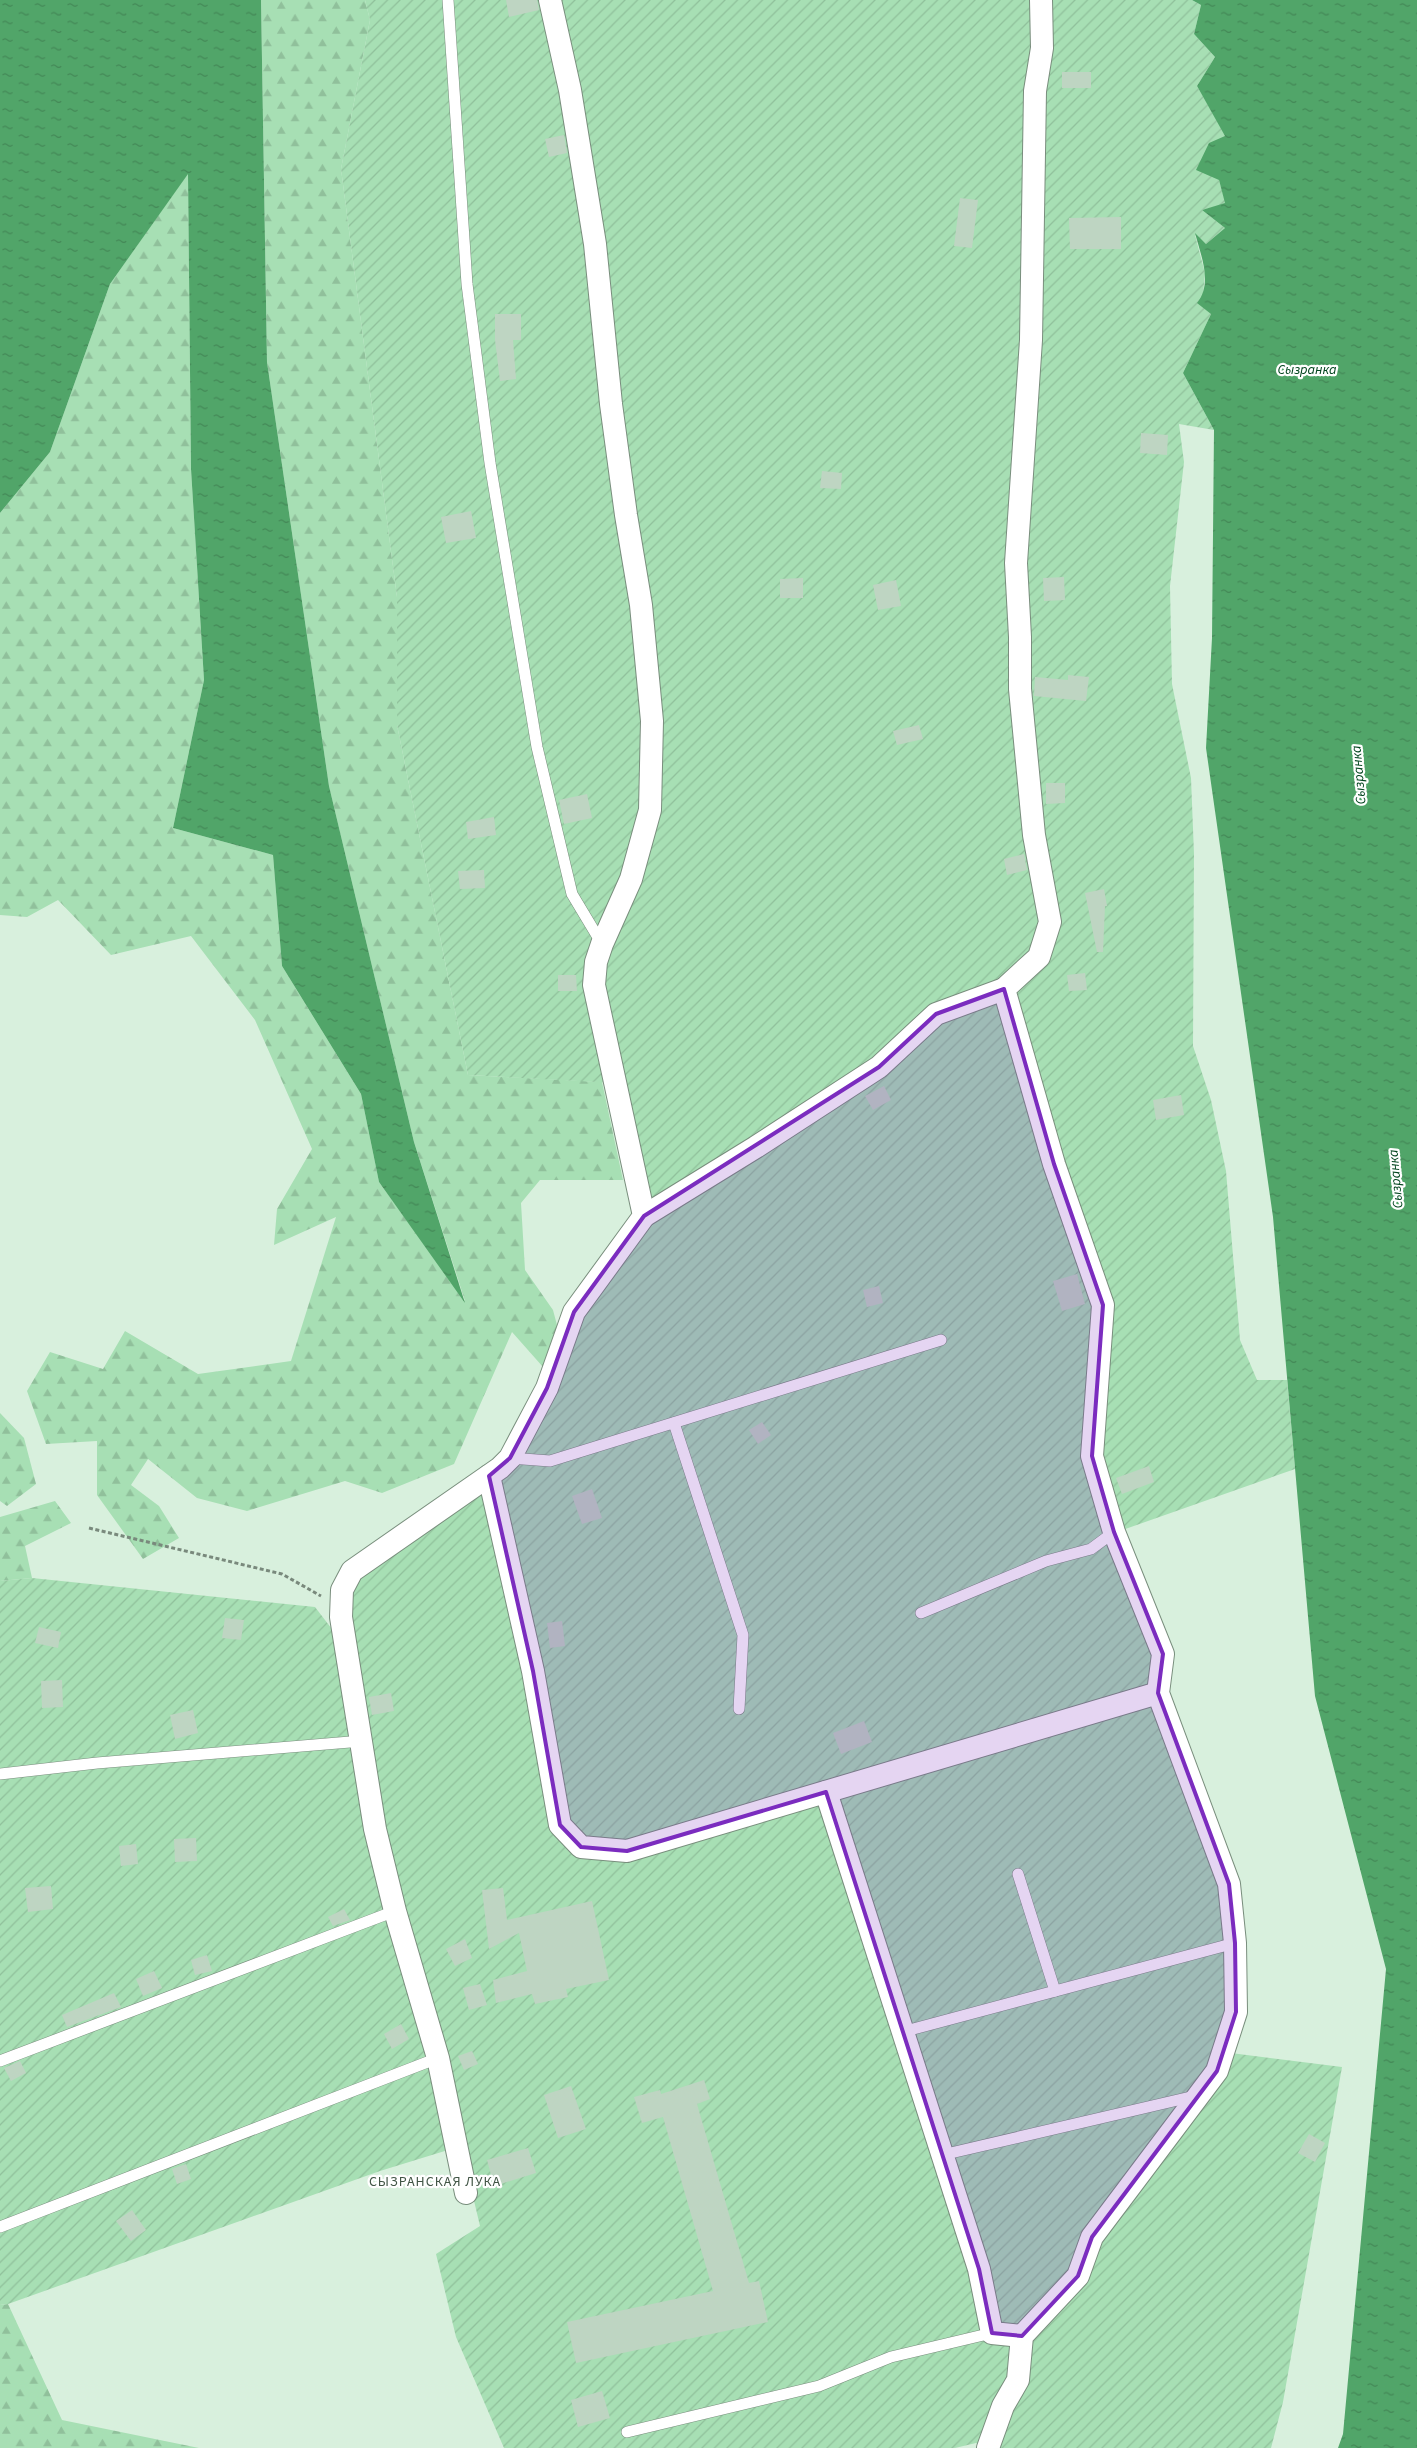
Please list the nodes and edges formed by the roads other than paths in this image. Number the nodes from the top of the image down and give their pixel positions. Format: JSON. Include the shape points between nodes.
{"nodes":[{"id":1,"x":448,"y":0,"type":"edge"},
{"id":2,"x":550,"y":0,"type":"edge"},
{"id":3,"x":1041,"y":0,"type":"edge"},
{"id":4,"x":602,"y":944,"type":"junction"},
{"id":5,"x":1004,"y":989,"type":"junction"},
{"id":6,"x":644,"y":1216,"type":"junction"},
{"id":7,"x":941,"y":1340,"type":"dead end"},
{"id":8,"x":674,"y":1423,"type":"junction"},
{"id":9,"x":510,"y":1458,"type":"junction"},
{"id":10,"x":489,"y":1476,"type":"junction"},
{"id":11,"x":1114,"y":1532,"type":"junction"},
{"id":12,"x":921,"y":1613,"type":"dead end"},
{"id":13,"x":1158,"y":1693,"type":"junction"},
{"id":14,"x":739,"y":1709,"type":"dead end"},
{"id":15,"x":362,"y":1741,"type":"junction"},
{"id":16,"x":0,"y":1774,"type":"edge"},
{"id":17,"x":826,"y":1792,"type":"junction"},
{"id":18,"x":1018,"y":1874,"type":"dead end"},
{"id":19,"x":395,"y":1911,"type":"junction"},
{"id":20,"x":1235,"y":1944,"type":"junction"},
{"id":21,"x":1055,"y":1992,"type":"junction"},
{"id":22,"x":902,"y":2032,"type":"junction"},
{"id":23,"x":438,"y":2058,"type":"junction"},
{"id":24,"x":0,"y":2061,"type":"edge"},
{"id":25,"x":1200,"y":2095,"type":"junction"},
{"id":26,"x":942,"y":2155,"type":"junction"},
{"id":27,"x":466,"y":2193,"type":"dead end"},
{"id":28,"x":0,"y":2227,"type":"edge"},
{"id":29,"x":992,"y":2333,"type":"junction"},
{"id":30,"x":1022,"y":2336,"type":"junction"},
{"id":31,"x":627,"y":2432,"type":"dead end"},
{"id":32,"x":988,"y":2448,"type":"edge"}],
"edges":[{"from":1,"to":4,"type":"lane","via":[[467,284],[490,463],[537,747],[572,894]]},
{"from":2,"to":4,"type":"street","via":[[570,90],[595,244],[611,404],[641,605],[652,721],[650,810],[631,879]]},
{"from":3,"to":5,"type":"street","via":[[1042,48],[1035,91],[1031,340],[1016,563],[1020,689],[1034,835],[1050,922],[1038,957]]},
{"from":4,"to":6,"type":"street","via":[[594,985]]},
{"from":5,"to":6,"type":"street","via":[[936,1014],[879,1067]]},
{"from":5,"to":11,"type":"street","via":[[1054,1164],[1102,1305],[1092,1456]]},
{"from":6,"to":9,"type":"street","via":[[574,1312],[547,1388]]},
{"from":7,"to":8,"type":"lane"},
{"from":8,"to":9,"type":"lane","via":[[550,1461]]},
{"from":8,"to":14,"type":"lane","via":[[743,1635]]},
{"from":9,"to":10,"type":"street"},
{"from":10,"to":15,"type":"street","via":[[352,1571],[342,1590],[344,1637]]},
{"from":10,"to":17,"type":"street","via":[[533,1672],[560,1824],[582,1847],[627,1851]]},
{"from":11,"to":12,"type":"lane","via":[[1091,1549],[1046,1561]]},
{"from":11,"to":13,"type":"street","via":[[1163,1654]]},
{"from":13,"to":17,"type":"street"},
{"from":13,"to":20,"type":"street","via":[[1229,1884]]},
{"from":15,"to":16,"type":"lane"},
{"from":15,"to":19,"type":"street","via":[[375,1829]]},
{"from":17,"to":22,"type":"street"},
{"from":18,"to":21,"type":"lane"},
{"from":19,"to":23,"type":"street"},
{"from":19,"to":24,"type":"lane"},
{"from":20,"to":21,"type":"lane"},
{"from":20,"to":25,"type":"street","via":[[1236,2012],[1217,2071]]},
{"from":21,"to":22,"type":"lane"},
{"from":22,"to":26,"type":"street"},
{"from":23,"to":27,"type":"street"},
{"from":23,"to":28,"type":"lane"},
{"from":25,"to":26,"type":"lane"},
{"from":25,"to":30,"type":"street","via":[[1092,2237],[1078,2276]]},
{"from":26,"to":29,"type":"street","via":[[979,2269]]},
{"from":29,"to":30,"type":"street"},
{"from":29,"to":31,"type":"lane","via":[[890,2357],[819,2386]]},
{"from":30,"to":32,"type":"street","via":[[1018,2380],[1002,2406]]}]}
